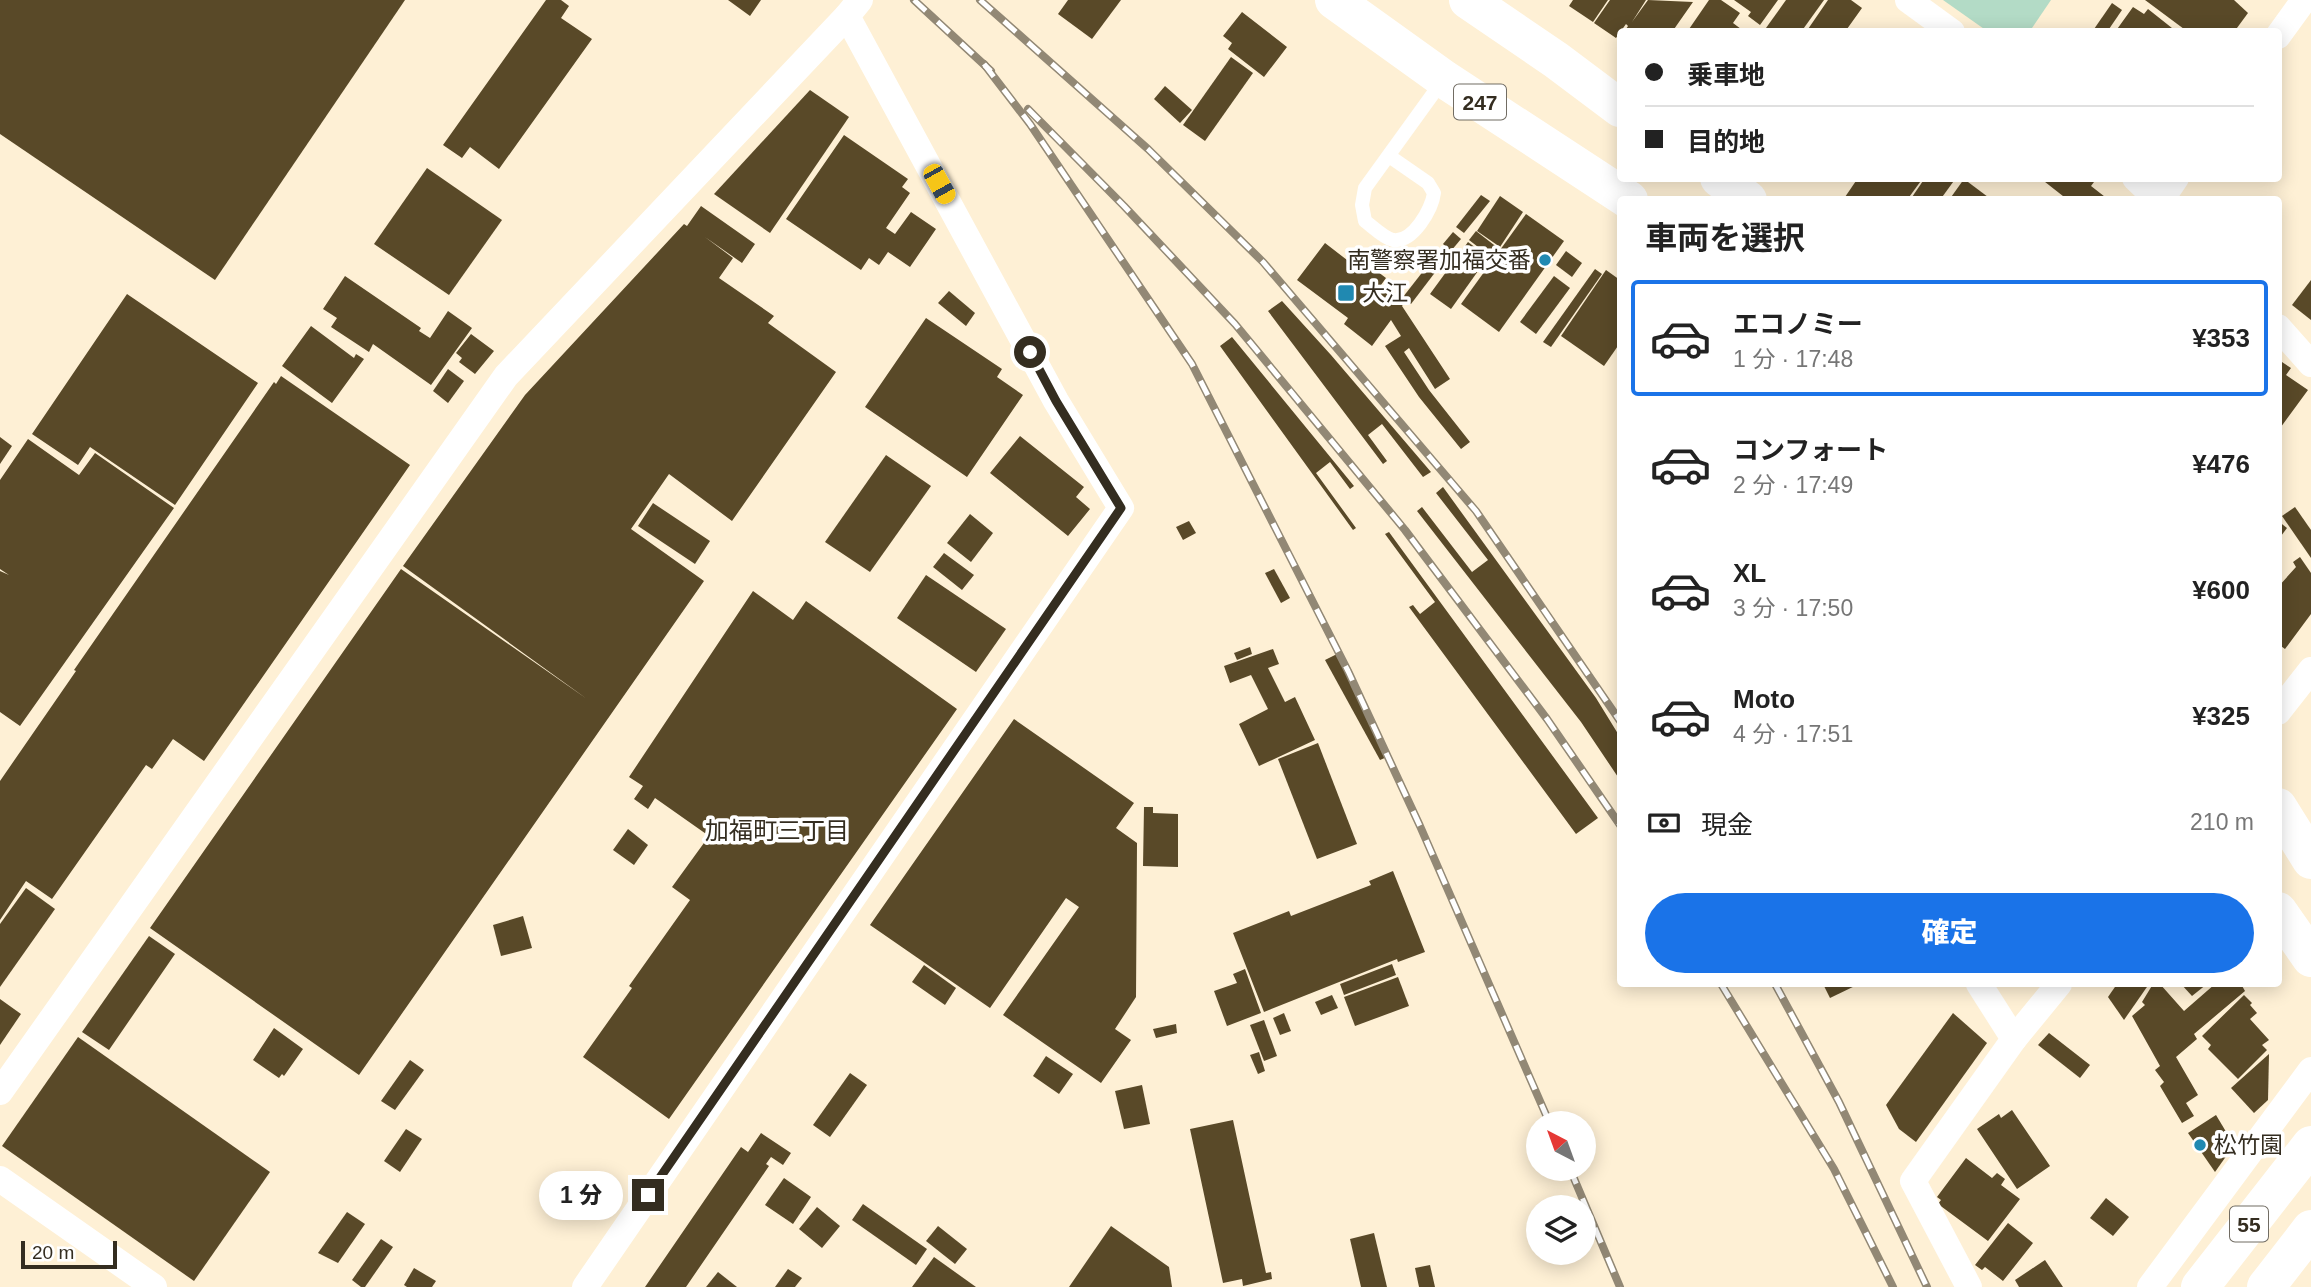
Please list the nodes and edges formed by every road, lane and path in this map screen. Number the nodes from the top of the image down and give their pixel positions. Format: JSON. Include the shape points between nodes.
{"nodes":[{"id":1,"x":1335,"y":0,"type":"edge"},
{"id":2,"x":1468,"y":0,"type":"edge"},
{"id":3,"x":1908,"y":0,"type":"edge"},
{"id":4,"x":2304,"y":0,"type":"edge"},
{"id":5,"x":854,"y":8,"type":"edge"},
{"id":6,"x":1946,"y":28,"type":"edge"},
{"id":7,"x":2282,"y":30,"type":"edge"},
{"id":8,"x":1444,"y":79,"type":"junction"},
{"id":9,"x":1617,"y":106,"type":"edge"},
{"id":10,"x":1389,"y":156,"type":"junction"},
{"id":11,"x":1723,"y":182,"type":"edge"},
{"id":12,"x":2140,"y":182,"type":"edge"},
{"id":13,"x":1623,"y":196,"type":"edge"},
{"id":14,"x":1743,"y":196,"type":"edge"},
{"id":15,"x":2156,"y":196,"type":"edge"},
{"id":16,"x":2282,"y":331,"type":"edge"},
{"id":17,"x":2311,"y":364,"type":"edge"},
{"id":18,"x":2311,"y":670,"type":"edge"},
{"id":19,"x":2282,"y":707,"type":"edge"},
{"id":20,"x":2282,"y":813,"type":"edge"},
{"id":21,"x":2311,"y":860,"type":"edge"},
{"id":22,"x":2282,"y":917,"type":"edge"},
{"id":23,"x":2311,"y":958,"type":"edge"},
{"id":24,"x":1981,"y":987,"type":"edge"},
{"id":25,"x":2057,"y":987,"type":"edge"},
{"id":26,"x":2014,"y":1039,"type":"junction"},
{"id":27,"x":2311,"y":1070,"type":"edge"},
{"id":28,"x":0,"y":1092,"type":"edge"},
{"id":29,"x":2304,"y":1153,"type":"edge"},
{"id":30,"x":0,"y":1179,"type":"edge"},
{"id":31,"x":2311,"y":1229,"type":"edge"},
{"id":32,"x":154,"y":1287,"type":"edge"},
{"id":33,"x":584,"y":1287,"type":"edge"},
{"id":34,"x":1969,"y":1287,"type":"edge"},
{"id":35,"x":2150,"y":1287,"type":"edge"},
{"id":36,"x":2200,"y":1287,"type":"edge"},
{"id":37,"x":2266,"y":1287,"type":"edge"}],
"edges":[{"from":1,"to":8,"type":"main road","number":"247"},
{"from":2,"to":9,"type":"main road"},
{"from":3,"to":6,"type":"street"},
{"from":4,"to":7,"type":"street"},
{"from":5,"to":28,"type":"street","via":[[506,376]]},
{"from":5,"to":33,"type":"street","via":[[1056,401],[1121,508]]},
{"from":8,"to":10,"type":"lane"},
{"from":8,"to":13,"type":"main road","number":"247"},
{"from":10,"to":10,"type":"lane","via":[[1428,183],[1434,193],[1432,206],[1414,232],[1391,240],[1365,221],[1362,205],[1365,188]]},
{"from":11,"to":14,"type":"main road"},
{"from":12,"to":15,"type":"street"},
{"from":16,"to":17,"type":"street"},
{"from":18,"to":19,"type":"street"},
{"from":20,"to":21,"type":"main road"},
{"from":22,"to":23,"type":"main road"},
{"from":24,"to":26,"type":"street"},
{"from":25,"to":26,"type":"street"},
{"from":26,"to":34,"type":"street","via":[[1913,1181]]},
{"from":27,"to":35,"type":"street"},
{"from":29,"to":36,"type":"main road","number":"55"},
{"from":30,"to":32,"type":"street"},
{"from":31,"to":37,"type":"main road","number":"55"}]}
